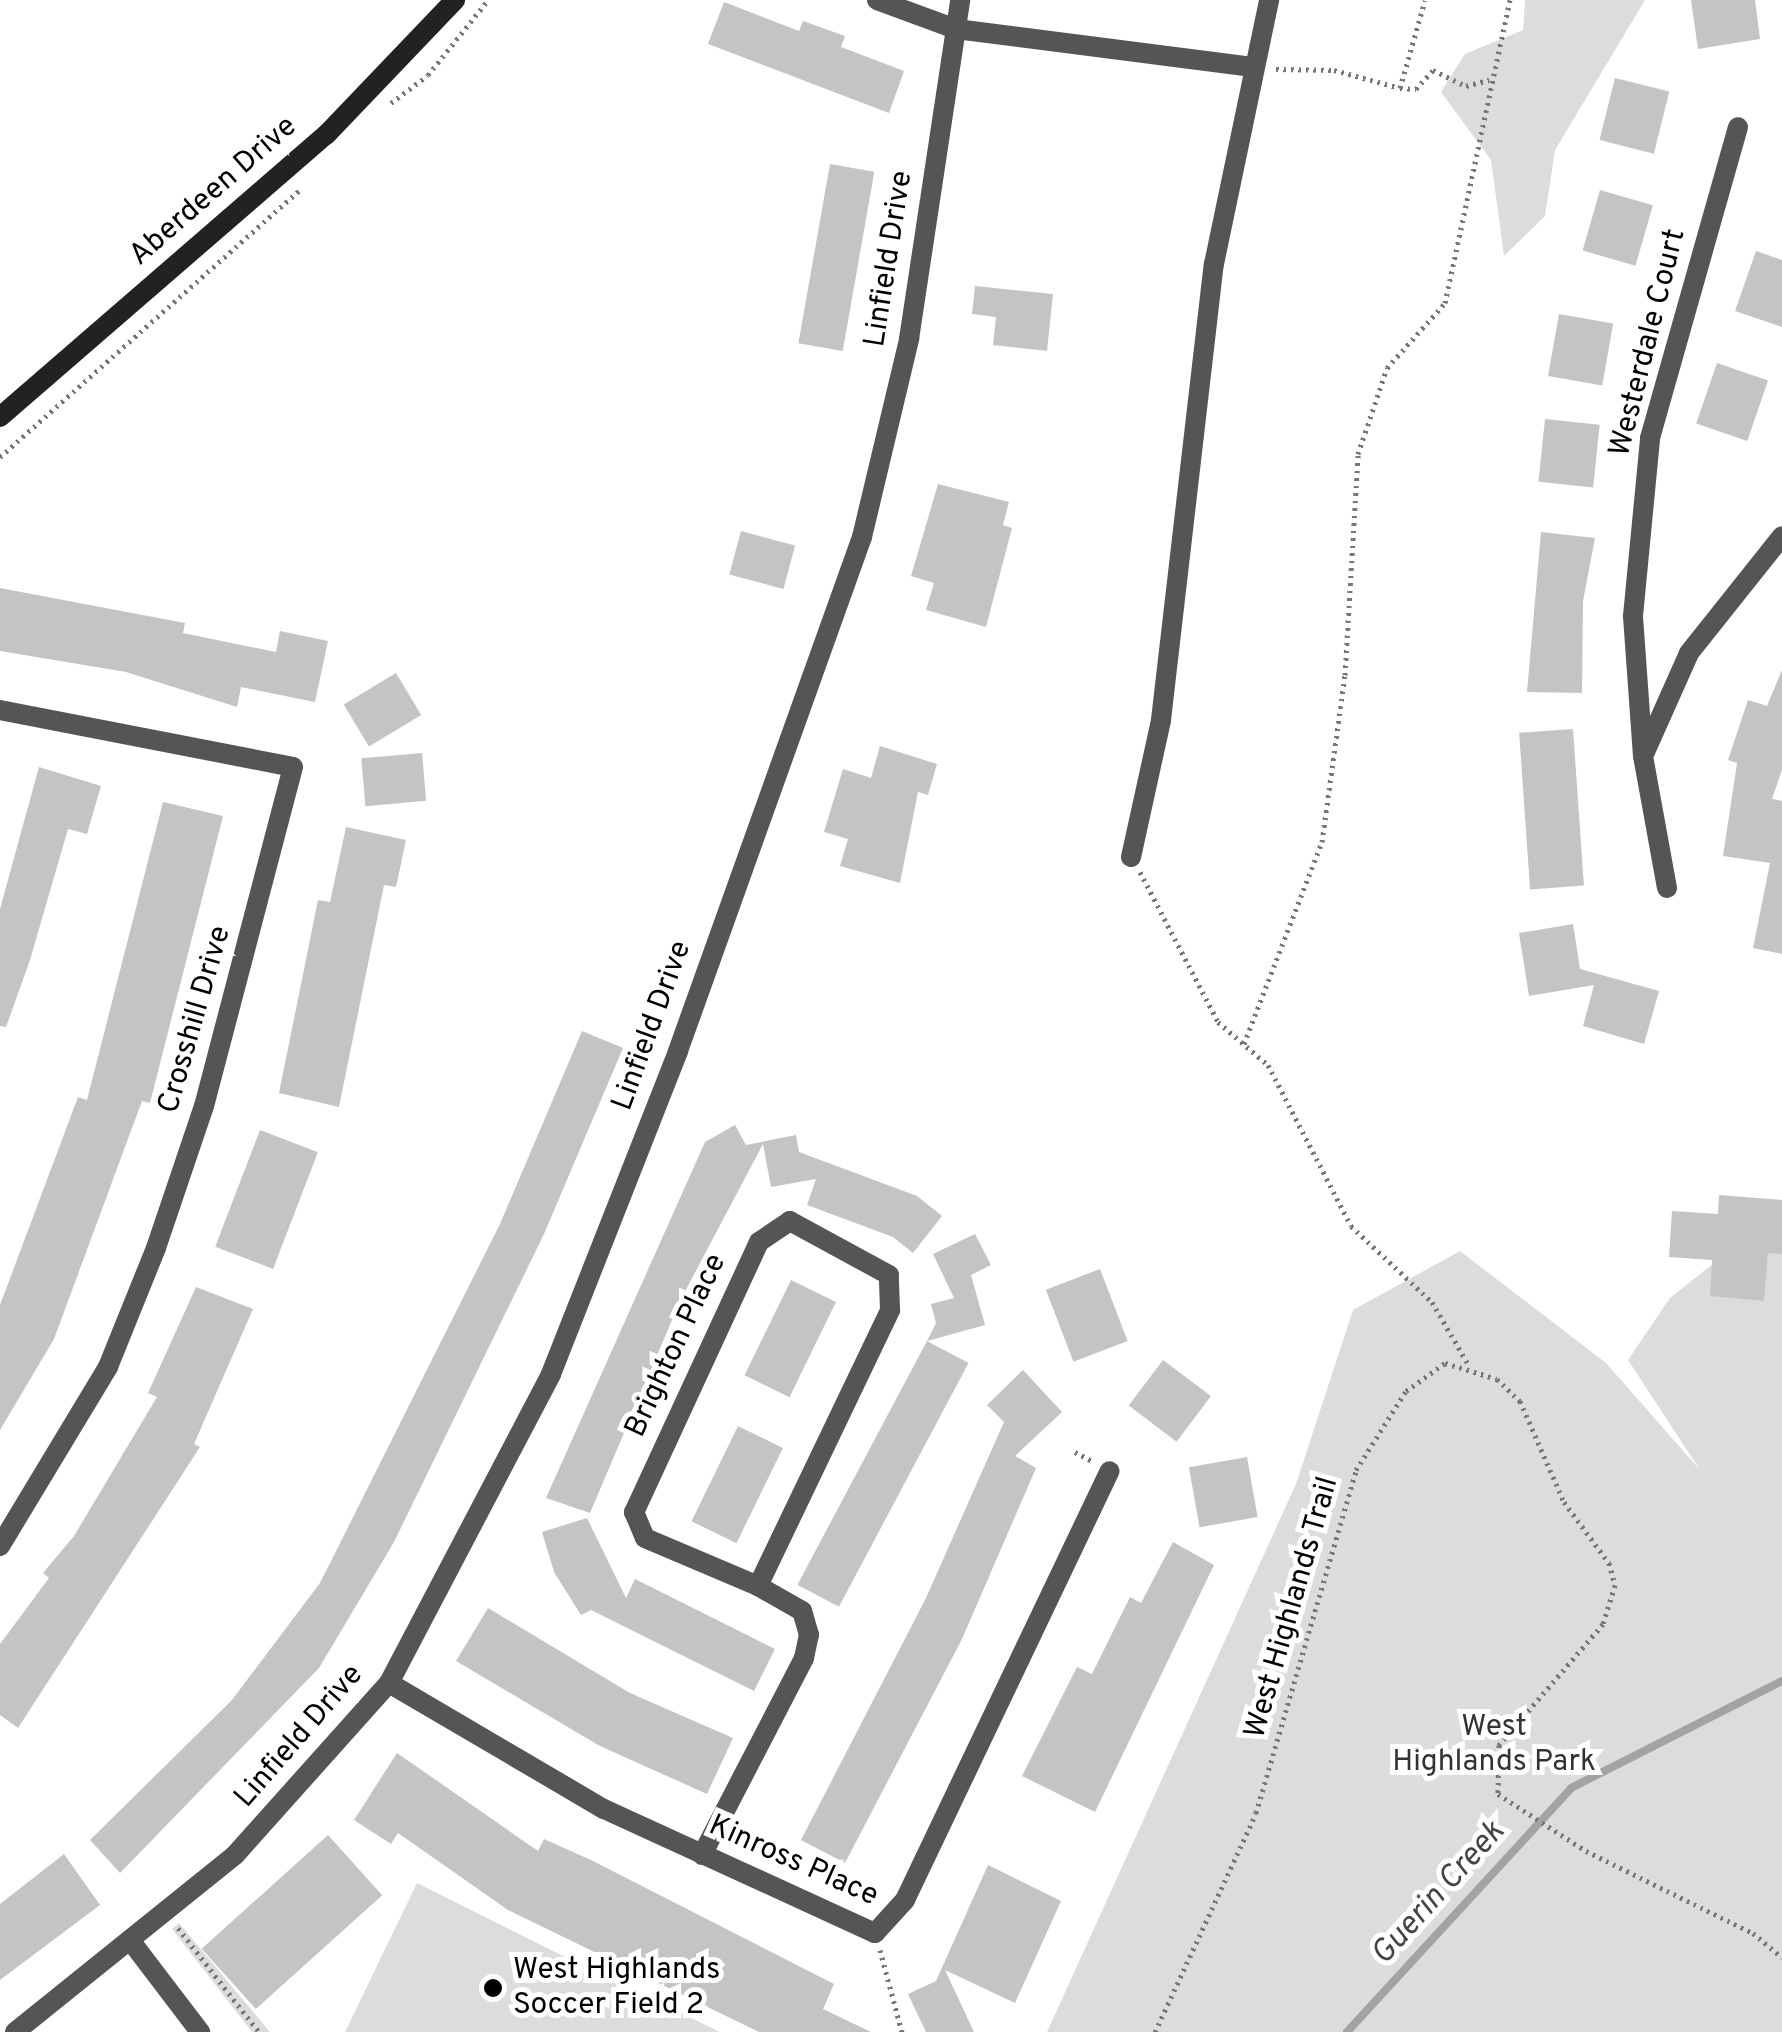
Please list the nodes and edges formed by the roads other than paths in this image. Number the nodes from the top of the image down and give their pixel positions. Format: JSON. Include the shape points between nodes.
{"nodes":[{"id":1,"x":455,"y":0,"type":"edge"},
{"id":2,"x":877,"y":0,"type":"edge"},
{"id":3,"x":960,"y":0,"type":"edge"},
{"id":4,"x":1269,"y":0,"type":"edge"},
{"id":5,"x":956,"y":28,"type":"junction"},
{"id":6,"x":1253,"y":67,"type":"junction"},
{"id":7,"x":1738,"y":127,"type":"dead end"},
{"id":8,"x":0,"y":418,"type":"edge"},
{"id":9,"x":1782,"y":536,"type":"edge"},
{"id":10,"x":0,"y":710,"type":"edge"},
{"id":11,"x":1643,"y":756,"type":"junction"},
{"id":12,"x":1130,"y":857,"type":"road end"},
{"id":13,"x":1667,"y":888,"type":"dead end"},
{"id":14,"x":1110,"y":1470,"type":"dead end"},
{"id":15,"x":0,"y":1546,"type":"edge"},
{"id":16,"x":758,"y":1586,"type":"junction"},
{"id":17,"x":389,"y":1683,"type":"junction"},
{"id":18,"x":702,"y":1855,"type":"junction"},
{"id":19,"x":130,"y":1940,"type":"junction"},
{"id":20,"x":15,"y":2032,"type":"edge"},
{"id":21,"x":200,"y":2032,"type":"edge"}],
"edges":[{"from":1,"to":8,"type":"street","name":"Aberdeen Drive","via":[[326,135]]},
{"from":2,"to":5,"type":"street"},
{"from":3,"to":5,"type":"street","name":"Linfield Drive"},
{"from":4,"to":6,"type":"street"},
{"from":5,"to":6,"type":"street"},
{"from":5,"to":17,"type":"street","name":"Linfield Drive","via":[[909,339],[862,537],[678,1052],[551,1374]]},
{"from":6,"to":12,"type":"street","via":[[1214,264],[1161,720]]},
{"from":7,"to":11,"type":"street","name":"Westerdale Court","via":[[1650,438],[1632,616]]},
{"from":9,"to":11,"type":"street","via":[[1689,653]]},
{"from":10,"to":15,"type":"street","name":"Crosshill Drive","via":[[293,767],[204,1106],[156,1248],[108,1368]]},
{"from":11,"to":13,"type":"street","name":"Westerdale Court"},
{"from":14,"to":18,"type":"street","name":"Kinross Place","via":[[905,1900],[875,1932]]},
{"from":16,"to":16,"type":"street","name":"Brighton Place","via":[[890,1310],[889,1276],[790,1221],[759,1242],[634,1512],[645,1538]]},
{"from":16,"to":18,"type":"street","name":"Brighton Place","via":[[802,1611],[807,1646]]},
{"from":17,"to":18,"type":"street","name":"Kinross Place","via":[[604,1810]]},
{"from":17,"to":19,"type":"street","name":"Linfield Drive","via":[[235,1856]]},
{"from":19,"to":20,"type":"street","name":"Linfield Drive"},
{"from":19,"to":21,"type":"street"}]}
